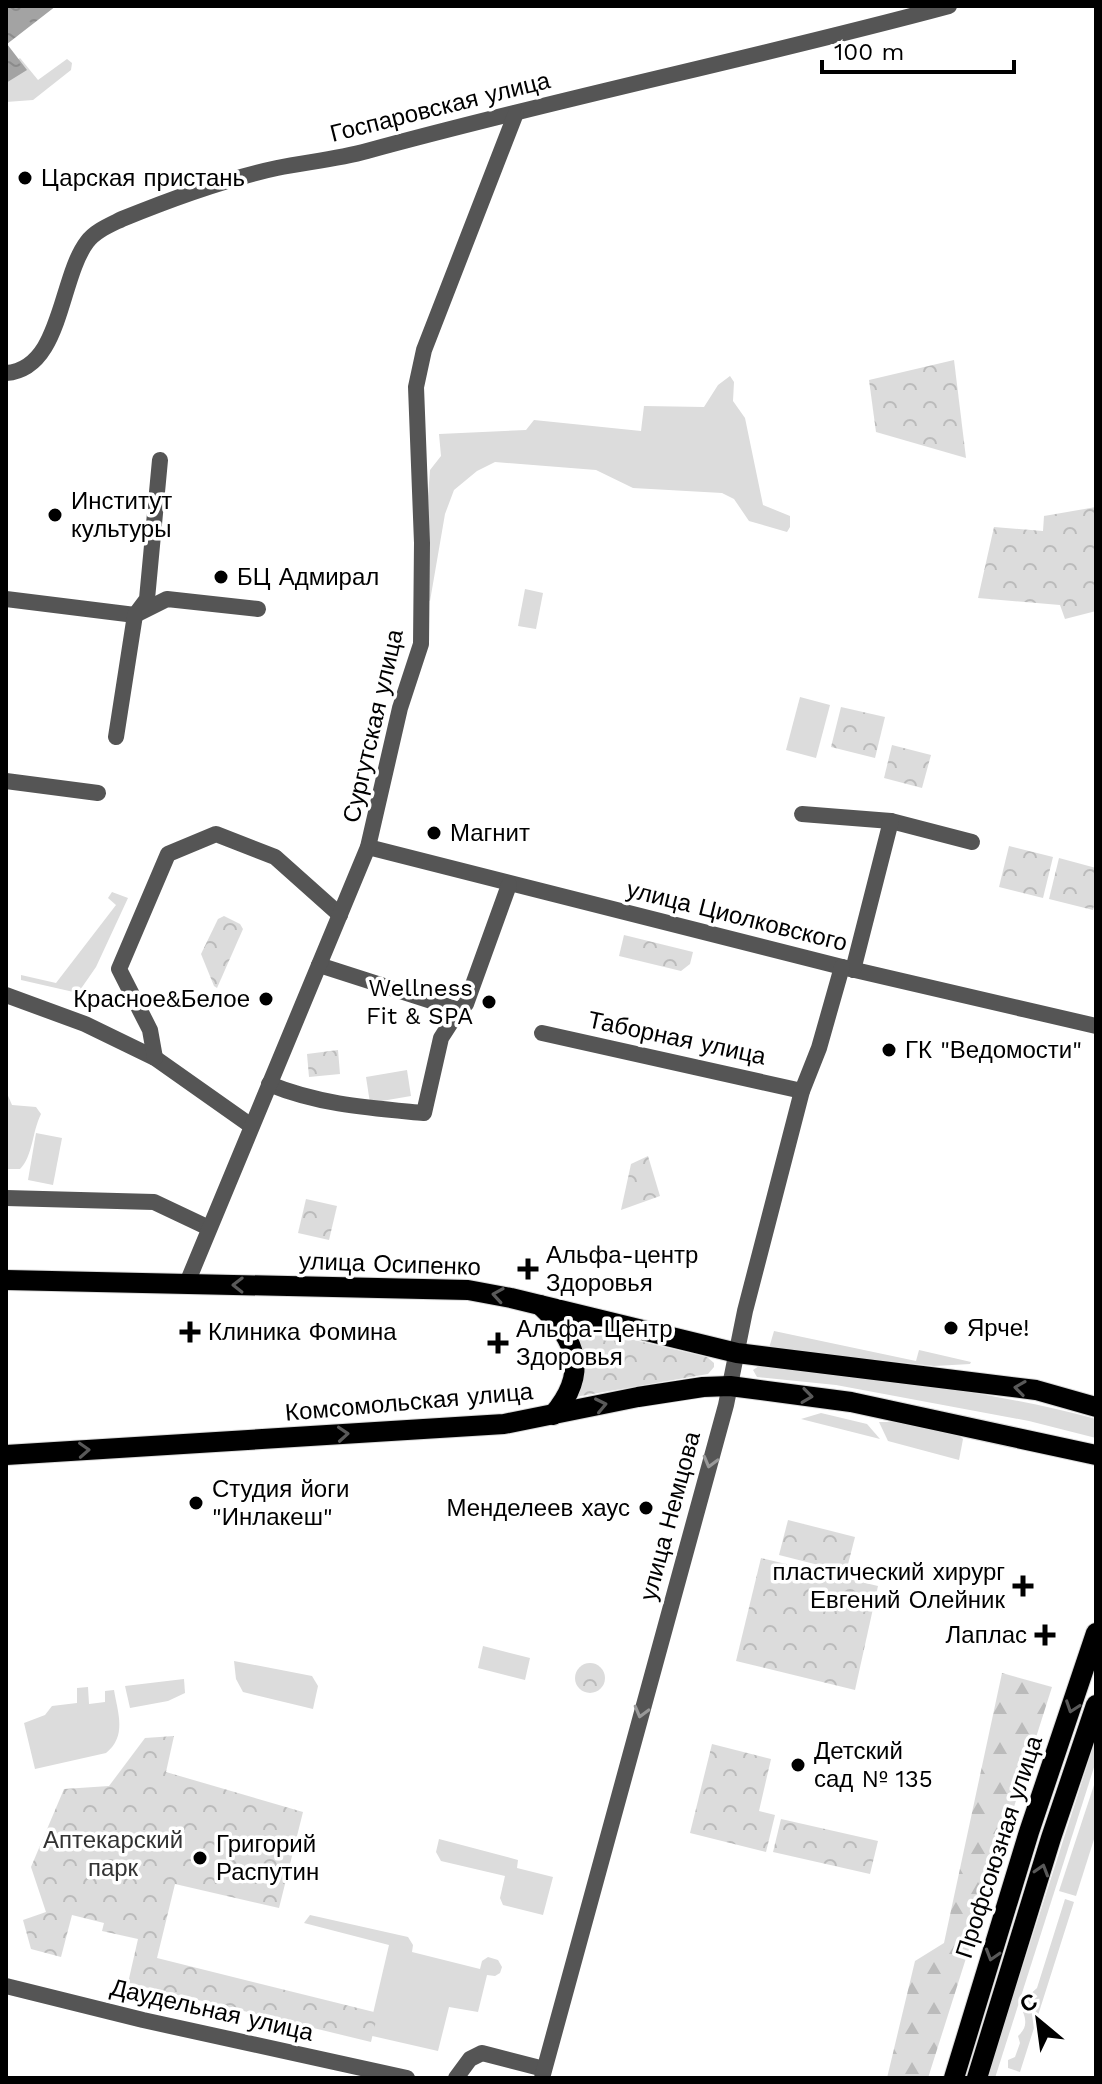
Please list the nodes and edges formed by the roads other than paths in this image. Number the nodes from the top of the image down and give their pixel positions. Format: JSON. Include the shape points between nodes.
{"nodes":[{"id":1,"x":949,"y":6,"type":"edge"},
{"id":2,"x":516,"y":113,"type":"junction"},
{"id":3,"x":6,"y":373,"type":"edge"},
{"id":4,"x":160,"y":460,"type":"dead end"},
{"id":5,"x":6,"y":599,"type":"edge"},
{"id":6,"x":258,"y":609,"type":"dead end"},
{"id":7,"x":135,"y":615,"type":"junction"},
{"id":8,"x":116,"y":737,"type":"dead end"},
{"id":9,"x":6,"y":781,"type":"edge"},
{"id":10,"x":98,"y":793,"type":"dead end"},
{"id":11,"x":802,"y":814,"type":"dead end"},
{"id":12,"x":891,"y":821,"type":"junction"},
{"id":13,"x":972,"y":842,"type":"dead end"},
{"id":14,"x":368,"y":847,"type":"junction"},
{"id":15,"x":509,"y":885,"type":"junction"},
{"id":16,"x":340,"y":915,"type":"junction"},
{"id":17,"x":319,"y":965,"type":"junction"},
{"id":18,"x":847,"y":968,"type":"junction"},
{"id":19,"x":6,"y":995,"type":"edge"},
{"id":20,"x":459,"y":1010,"type":"junction"},
{"id":21,"x":1096,"y":1026,"type":"edge"},
{"id":22,"x":542,"y":1033,"type":"dead end"},
{"id":23,"x":155,"y":1058,"type":"junction"},
{"id":24,"x":269,"y":1084,"type":"junction"},
{"id":25,"x":802,"y":1091,"type":"junction"},
{"id":26,"x":250,"y":1125,"type":"junction"},
{"id":27,"x":6,"y":1198,"type":"edge"},
{"id":28,"x":209,"y":1228,"type":"junction"},
{"id":29,"x":6,"y":1280,"type":"edge"},
{"id":30,"x":187,"y":1283,"type":"junction"},
{"id":31,"x":539,"y":1304,"type":"junction"},
{"id":32,"x":737,"y":1353,"type":"junction"},
{"id":33,"x":730,"y":1386,"type":"junction"},
{"id":34,"x":1096,"y":1407,"type":"edge"},
{"id":35,"x":553,"y":1415,"type":"junction"},
{"id":36,"x":6,"y":1455,"type":"edge"},
{"id":37,"x":1096,"y":1455,"type":"edge"},
{"id":38,"x":1096,"y":1633,"type":"edge"},
{"id":39,"x":1096,"y":1705,"type":"edge"},
{"id":40,"x":6,"y":1986,"type":"edge"},
{"id":41,"x":543,"y":2074,"type":"edge"},
{"id":42,"x":407,"y":2078,"type":"edge"},
{"id":43,"x":456,"y":2078,"type":"edge"},
{"id":44,"x":954,"y":2078,"type":"edge"},
{"id":45,"x":977,"y":2078,"type":"edge"}],
"edges":[{"from":1,"to":2,"type":"street","name":"Госпаровская улица"},
{"from":2,"to":3,"type":"street","name":"Госпаровская улица","via":[[363,153],[276,168],[115,222],[88,239],[80,252],[44,351],[29,367]]},
{"from":2,"to":14,"type":"street","name":"Сургутская улица","via":[[424,350],[416,387],[421,644],[400,708]]},
{"from":4,"to":7,"type":"street","via":[[147,599]]},
{"from":5,"to":7,"type":"street"},
{"from":6,"to":7,"type":"street","via":[[167,599]]},
{"from":7,"to":8,"type":"street"},
{"from":9,"to":10,"type":"street"},
{"from":11,"to":12,"type":"street"},
{"from":12,"to":13,"type":"street"},
{"from":12,"to":18,"type":"street","name":"улица Немцова"},
{"from":14,"to":15,"type":"street","name":"улица Циолковского"},
{"from":14,"to":16,"type":"street","name":"Сургутская улица"},
{"from":15,"to":18,"type":"street","name":"улица Циолковского"},
{"from":15,"to":20,"type":"street","via":[[466,1004]]},
{"from":16,"to":17,"type":"street","name":"Сургутская улица"},
{"from":16,"to":23,"type":"street","via":[[275,857],[216,834],[168,854],[119,969],[150,1030]]},
{"from":17,"to":20,"type":"street"},
{"from":17,"to":24,"type":"street","name":"Сургутская улица"},
{"from":18,"to":21,"type":"street","name":"улица Циолковского"},
{"from":18,"to":25,"type":"street","name":"улица Немцова"},
{"from":19,"to":23,"type":"street","via":[[85,1024]]},
{"from":20,"to":24,"type":"street","via":[[441,1038],[424,1113],[331,1103]]},
{"from":22,"to":25,"type":"street","name":"Таборная улица"},
{"from":23,"to":26,"type":"street"},
{"from":24,"to":26,"type":"street","name":"Сургутская улица"},
{"from":25,"to":32,"type":"street","name":"улица Немцова"},
{"from":26,"to":28,"type":"street","name":"Сургутская улица"},
{"from":27,"to":28,"type":"street","via":[[154,1202]]},
{"from":28,"to":30,"type":"street","name":"Сургутская улица"},
{"from":29,"to":30,"type":"main road","name":"улица Осипенко"},
{"from":31,"to":30,"type":"main road","name":"улица Осипенко","one_way":true,"via":[[468,1290]]},
{"from":31,"to":32,"type":"main road","name":"улица Осипенко"},
{"from":31,"to":35,"type":"main road","via":[[561,1328],[574,1358],[573,1386]]},
{"from":32,"to":33,"type":"street","name":"улица Немцова"},
{"from":34,"to":32,"type":"main road","name":"улица Осипенко","one_way":true,"via":[[1036,1390]]},
{"from":35,"to":33,"type":"main road","name":"Комсомольская улица","one_way":true,"via":[[668,1392]]},
{"from":33,"to":37,"type":"main road","name":"Комсомольская улица","one_way":true,"via":[[851,1402]]},
{"from":33,"to":41,"type":"street","name":"улица Немцова","one_way":true},
{"from":36,"to":35,"type":"main road","name":"Комсомольская улица","one_way":true,"via":[[504,1424]]},
{"from":38,"to":44,"type":"main road","name":"Профсоюзная улица","one_way":true},
{"from":45,"to":39,"type":"main road","name":"Профсоюзная улица","one_way":true},
{"from":40,"to":42,"type":"street","name":"Даудельная улица"},
{"from":41,"to":43,"type":"street","via":[[482,2053]]}]}
